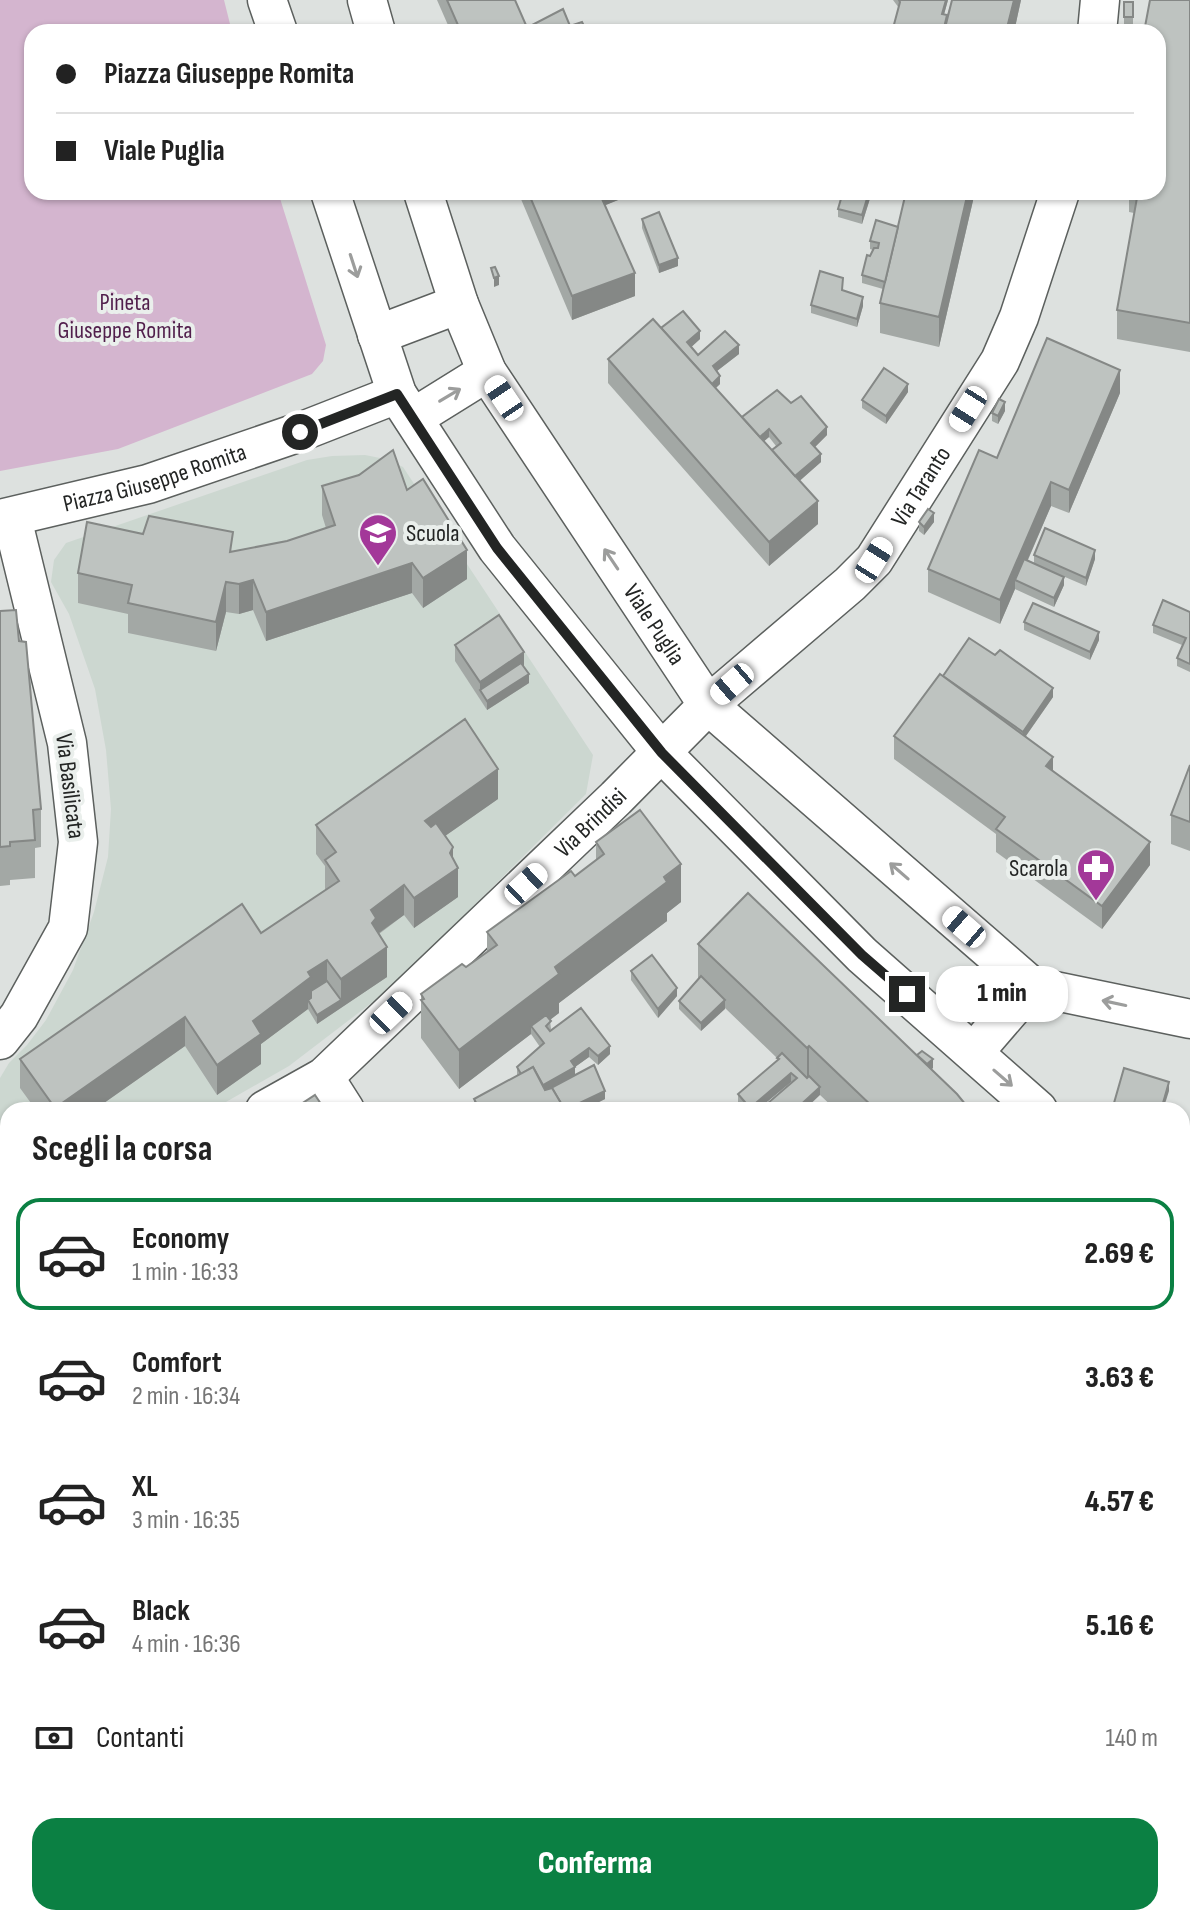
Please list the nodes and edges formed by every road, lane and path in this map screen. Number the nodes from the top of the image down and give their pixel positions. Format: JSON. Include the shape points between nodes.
{"nodes":[{"id":1,"x":267,"y":0,"type":"edge"},
{"id":2,"x":367,"y":0,"type":"edge"},
{"id":3,"x":1100,"y":0,"type":"edge"},
{"id":4,"x":275,"y":24,"type":"edge"},
{"id":5,"x":374,"y":24,"type":"edge"},
{"id":6,"x":1098,"y":24,"type":"edge"},
{"id":7,"x":333,"y":200,"type":"edge"},
{"id":8,"x":426,"y":200,"type":"edge"},
{"id":9,"x":1057,"y":200,"type":"edge"},
{"id":10,"x":459,"y":304,"type":"junction"},
{"id":11,"x":377,"y":335,"type":"junction"},
{"id":12,"x":487,"y":372,"type":"junction"},
{"id":13,"x":405,"y":406,"type":"junction"},
{"id":14,"x":6,"y":518,"type":"edge"},
{"id":15,"x":708,"y":705,"type":"junction"},
{"id":16,"x":662,"y":753,"type":"junction"},
{"id":17,"x":1031,"y":986,"type":"junction"},
{"id":18,"x":1190,"y":1019,"type":"edge"},
{"id":19,"x":0,"y":1040,"type":"edge"},
{"id":20,"x":974,"y":1052,"type":"junction"},
{"id":21,"x":324,"y":1077,"type":"junction"},
{"id":22,"x":279,"y":1102,"type":"edge"},
{"id":23,"x":340,"y":1102,"type":"edge"},
{"id":24,"x":1029,"y":1102,"type":"edge"}],
"edges":[{"from":1,"to":4,"type":"street"},
{"from":2,"to":5,"type":"street"},
{"from":3,"to":6,"type":"street"},
{"from":7,"to":11,"type":"street","one_way":true},
{"from":8,"to":10,"type":"street","name":"Viale Puglia"},
{"from":9,"to":15,"type":"street","name":"Via Taranto","via":[[1000,361],[874,560]]},
{"from":10,"to":11,"type":"street"},
{"from":10,"to":12,"type":"street","name":"Viale Puglia"},
{"from":11,"to":13,"type":"street"},
{"from":13,"to":12,"type":"street","name":"Piazza Giuseppe Romita","one_way":true},
{"from":15,"to":12,"type":"street","name":"Viale Puglia","one_way":true},
{"from":13,"to":14,"type":"street","name":"Piazza Giuseppe Romita","via":[[300,432],[148,484]]},
{"from":13,"to":16,"type":"street","via":[[497,548]]},
{"from":14,"to":19,"type":"street","name":"Via Basilicata","via":[[67,743],[78,842],[68,928]]},
{"from":15,"to":16,"type":"street","name":"Via Taranto"},
{"from":17,"to":15,"type":"street","name":"Viale Puglia","one_way":true},
{"from":16,"to":20,"type":"street","via":[[862,955]]},
{"from":16,"to":21,"type":"street","name":"Via Brindisi"},
{"from":18,"to":17,"type":"street","name":"Viale Puglia","one_way":true},
{"from":17,"to":20,"type":"street"},
{"from":20,"to":24,"type":"street","one_way":true},
{"from":21,"to":22,"type":"street","name":"Via Brindisi"},
{"from":21,"to":23,"type":"street"}]}
